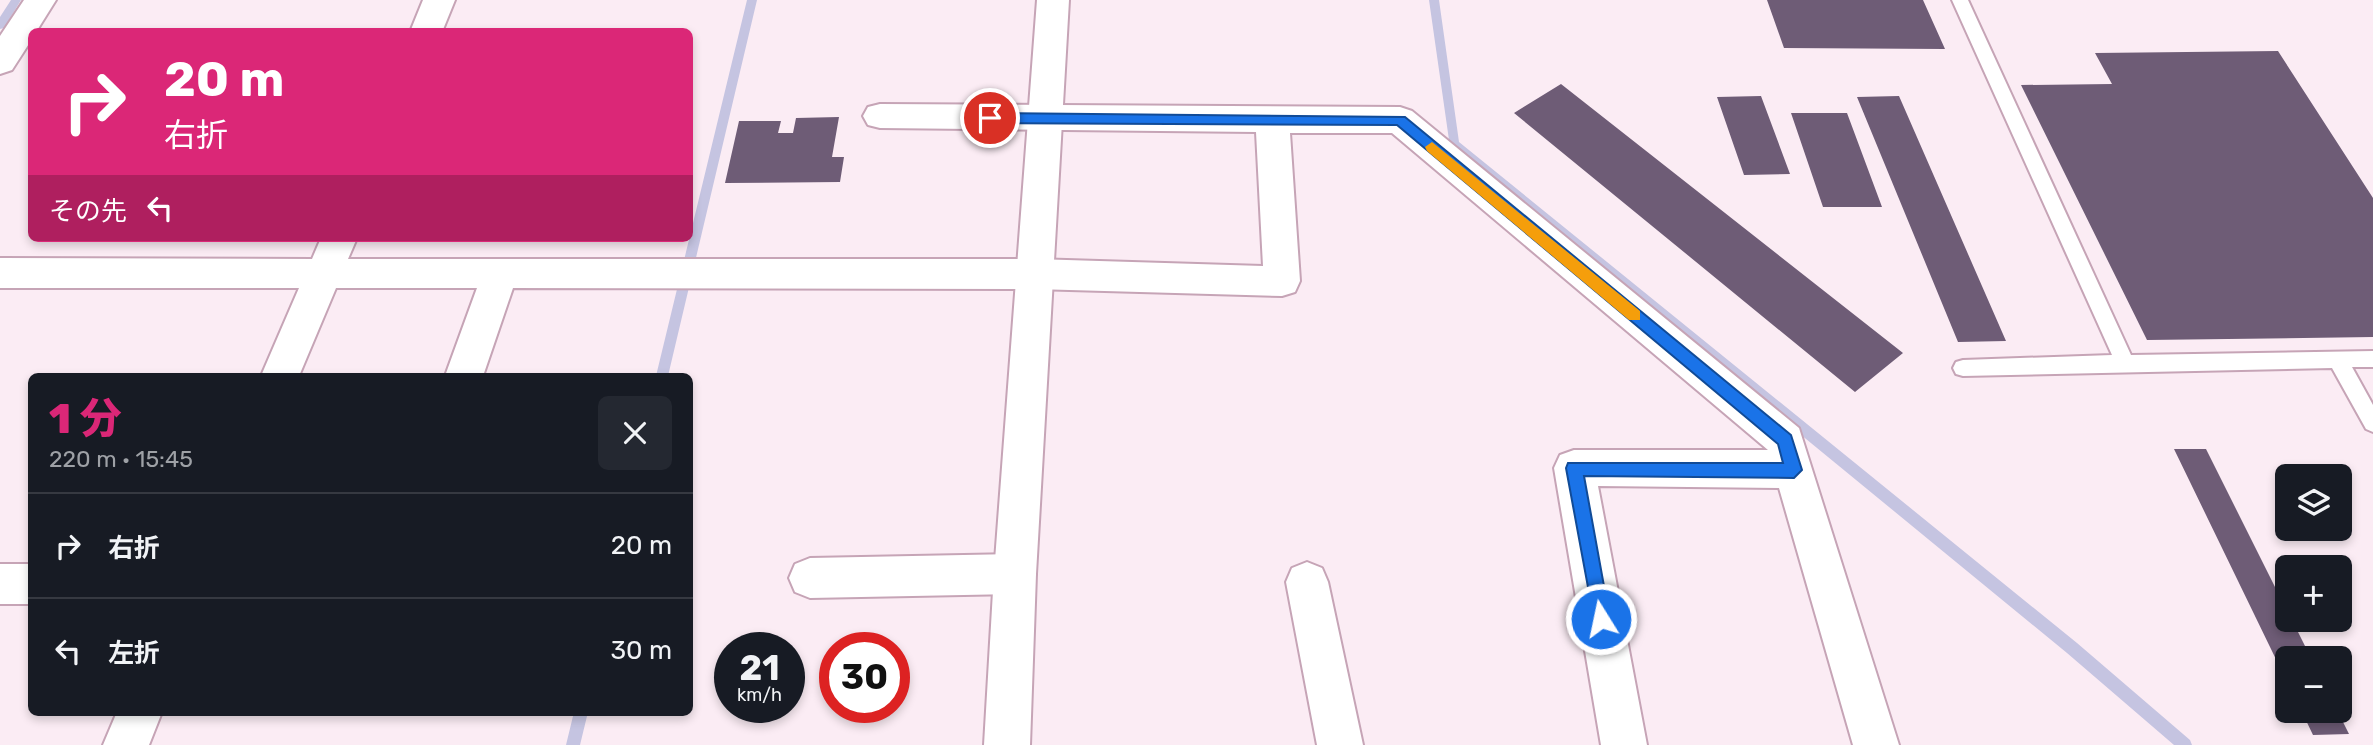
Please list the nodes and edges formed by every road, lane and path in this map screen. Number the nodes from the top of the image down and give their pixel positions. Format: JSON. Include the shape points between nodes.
{"nodes":[{"id":1,"x":40,"y":0,"type":"edge"},
{"id":2,"x":439,"y":0,"type":"edge"},
{"id":3,"x":1054,"y":0,"type":"edge"},
{"id":4,"x":1960,"y":0,"type":"edge"},
{"id":5,"x":428,"y":28,"type":"edge"},
{"id":6,"x":0,"y":62,"type":"edge"},
{"id":7,"x":880,"y":116,"type":"dead end"},
{"id":8,"x":1045,"y":119,"type":"junction"},
{"id":9,"x":1272,"y":120,"type":"junction"},
{"id":10,"x":337,"y":242,"type":"edge"},
{"id":11,"x":0,"y":273,"type":"edge"},
{"id":12,"x":323,"y":274,"type":"junction"},
{"id":13,"x":500,"y":274,"type":"junction"},
{"id":14,"x":1034,"y":274,"type":"junction"},
{"id":15,"x":2337,"y":359,"type":"junction"},
{"id":16,"x":2373,"y":359,"type":"edge"},
{"id":17,"x":2125,"y":363,"type":"junction"},
{"id":18,"x":1963,"y":368,"type":"dead end"},
{"id":19,"x":281,"y":373,"type":"edge"},
{"id":20,"x":465,"y":373,"type":"edge"},
{"id":21,"x":2373,"y":423,"type":"edge"},
{"id":22,"x":1794,"y":470,"type":"junction"},
{"id":23,"x":1015,"y":574,"type":"junction"},
{"id":24,"x":810,"y":578,"type":"dead end"},
{"id":25,"x":1307,"y":582,"type":"dead end"},
{"id":26,"x":0,"y":584,"type":"edge"},
{"id":27,"x":28,"y":584,"type":"edge"},
{"id":28,"x":138,"y":716,"type":"edge"},
{"id":29,"x":126,"y":745,"type":"edge"},
{"id":30,"x":1007,"y":745,"type":"edge"},
{"id":31,"x":1340,"y":745,"type":"edge"},
{"id":32,"x":1624,"y":745,"type":"edge"},
{"id":33,"x":1876,"y":745,"type":"edge"}],
"edges":[{"from":1,"to":6,"type":"street"},
{"from":2,"to":5,"type":"street"},
{"from":3,"to":8,"type":"street"},
{"from":4,"to":17,"type":"lane"},
{"from":7,"to":8,"type":"street"},
{"from":8,"to":9,"type":"street"},
{"from":8,"to":14,"type":"street"},
{"from":9,"to":14,"type":"street","via":[[1282,281]]},
{"from":9,"to":22,"type":"street","via":[[1400,120],[1785,440]]},
{"from":10,"to":12,"type":"street"},
{"from":11,"to":12,"type":"street"},
{"from":12,"to":13,"type":"street"},
{"from":12,"to":19,"type":"street"},
{"from":13,"to":14,"type":"street"},
{"from":13,"to":20,"type":"street"},
{"from":14,"to":23,"type":"street"},
{"from":15,"to":16,"type":"lane"},
{"from":15,"to":17,"type":"lane"},
{"from":15,"to":21,"type":"lane"},
{"from":17,"to":18,"type":"lane"},
{"from":22,"to":32,"type":"street","via":[[1574,468]]},
{"from":22,"to":33,"type":"street"},
{"from":23,"to":24,"type":"street"},
{"from":23,"to":30,"type":"street"},
{"from":25,"to":31,"type":"street"},
{"from":26,"to":27,"type":"street"},
{"from":28,"to":29,"type":"street"}]}
